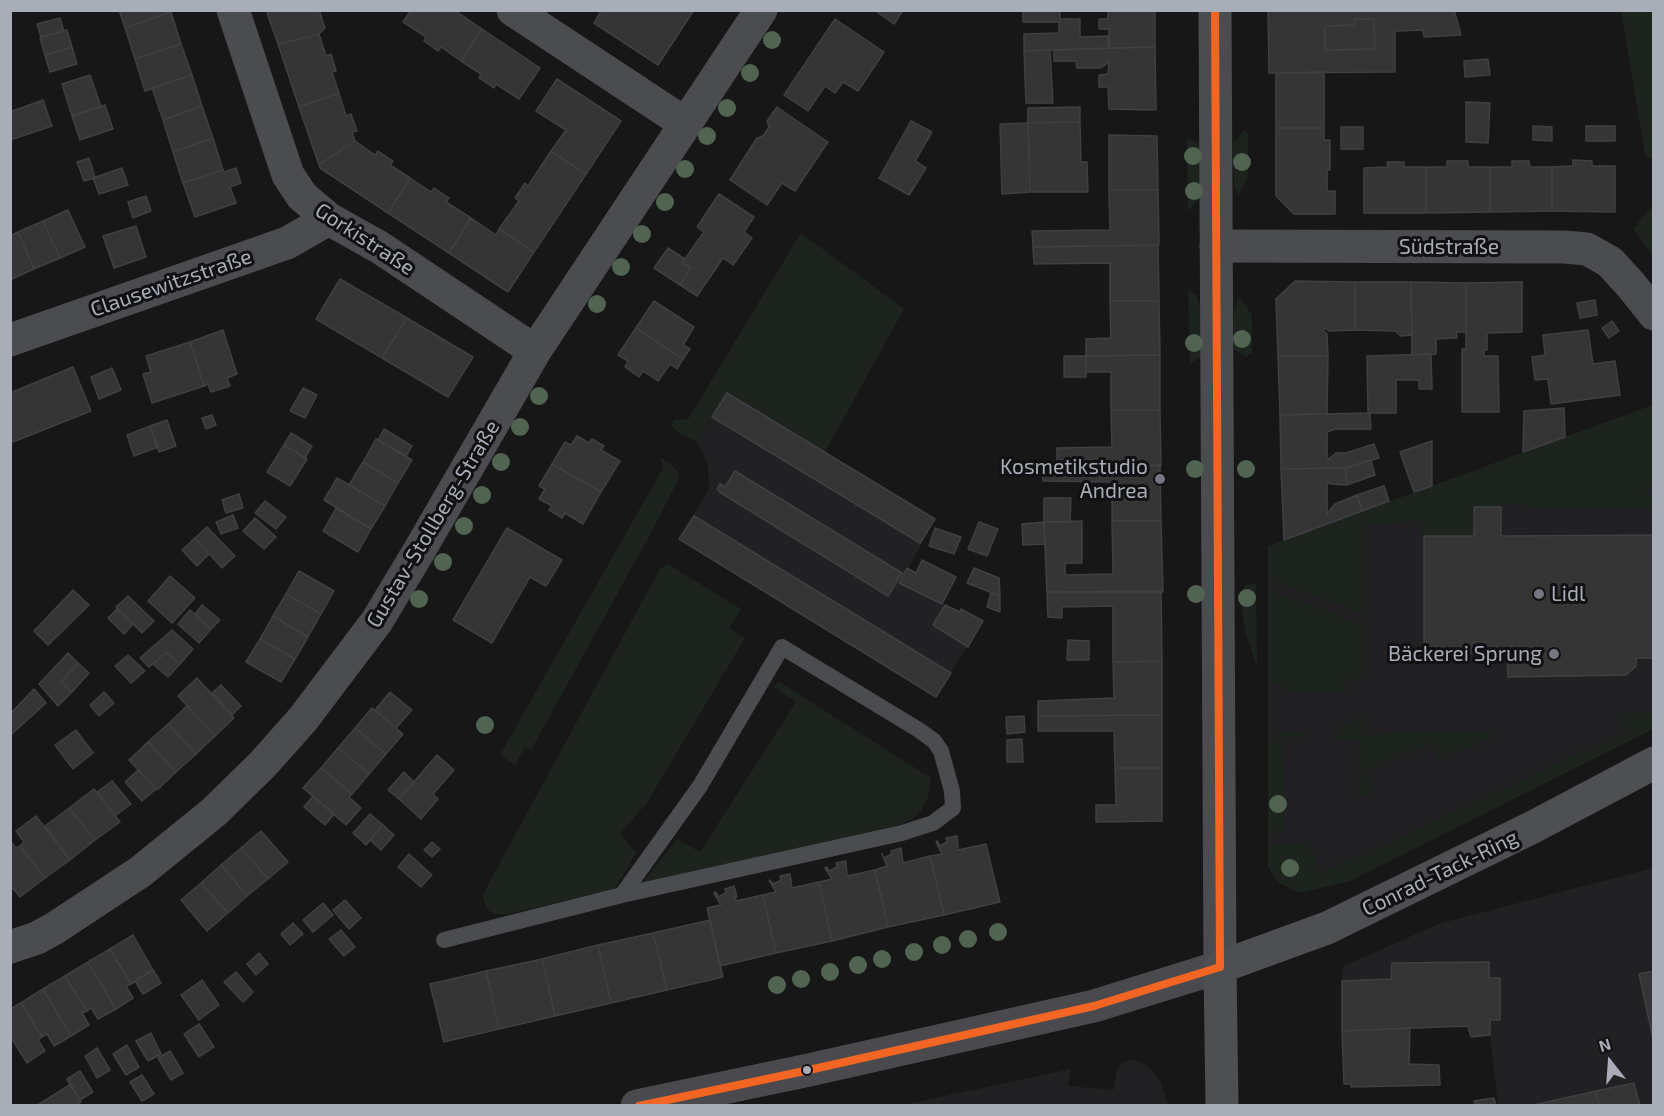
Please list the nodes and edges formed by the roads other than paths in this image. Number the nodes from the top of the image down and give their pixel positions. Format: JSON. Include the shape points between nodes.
{"nodes":[{"id":1,"x":233,"y":10,"type":"edge"},
{"id":2,"x":513,"y":10,"type":"edge"},
{"id":3,"x":760,"y":10,"type":"edge"},
{"id":4,"x":1215,"y":10,"type":"edge"},
{"id":5,"x":686,"y":123,"type":"junction"},
{"id":6,"x":329,"y":219,"type":"junction"},
{"id":7,"x":1216,"y":246,"type":"junction"},
{"id":8,"x":1653,"y":314,"type":"edge"},
{"id":9,"x":10,"y":340,"type":"edge"},
{"id":10,"x":535,"y":351,"type":"junction"},
{"id":11,"x":1653,"y":762,"type":"edge"},
{"id":12,"x":622,"y":896,"type":"junction"},
{"id":13,"x":444,"y":940,"type":"dead end"},
{"id":14,"x":10,"y":946,"type":"edge"},
{"id":15,"x":1220,"y":967,"type":"junction"},
{"id":16,"x":680,"y":1101,"type":"edge"},
{"id":17,"x":637,"y":1106,"type":"edge"},
{"id":18,"x":1222,"y":1106,"type":"edge"}],
"edges":[{"from":1,"to":6,"type":"street","name":"Gorkistraße","via":[[288,175],[302,196]]},
{"from":2,"to":5,"type":"street"},
{"from":3,"to":5,"type":"street","name":"Gustav-Stollberg-Straße"},
{"from":4,"to":7,"type":"street"},
{"from":5,"to":10,"type":"street","name":"Gustav-Stollberg-Straße"},
{"from":6,"to":9,"type":"street","name":"Clausewitzstraße","via":[[287,243]]},
{"from":6,"to":10,"type":"street","name":"Gorkistraße","via":[[379,247]]},
{"from":7,"to":8,"type":"street","name":"Südstraße","via":[[1587,249],[1610,262]]},
{"from":7,"to":15,"type":"street"},
{"from":10,"to":14,"type":"street","name":"Gustav-Stollberg-Straße","via":[[376,621],[310,710],[263,764],[214,812],[140,872],[55,928]]},
{"from":11,"to":15,"type":"main road","name":"Conrad-Tack-Ring","via":[[1533,827],[1327,928]]},
{"from":12,"to":12,"type":"lane","via":[[933,824],[953,808],[941,751],[919,730],[782,647],[700,786]]},
{"from":12,"to":13,"type":"lane"},
{"from":15,"to":16,"type":"main road","via":[[1094,1006]]},
{"from":15,"to":18,"type":"main road"},
{"from":16,"to":17,"type":"main road"}]}
